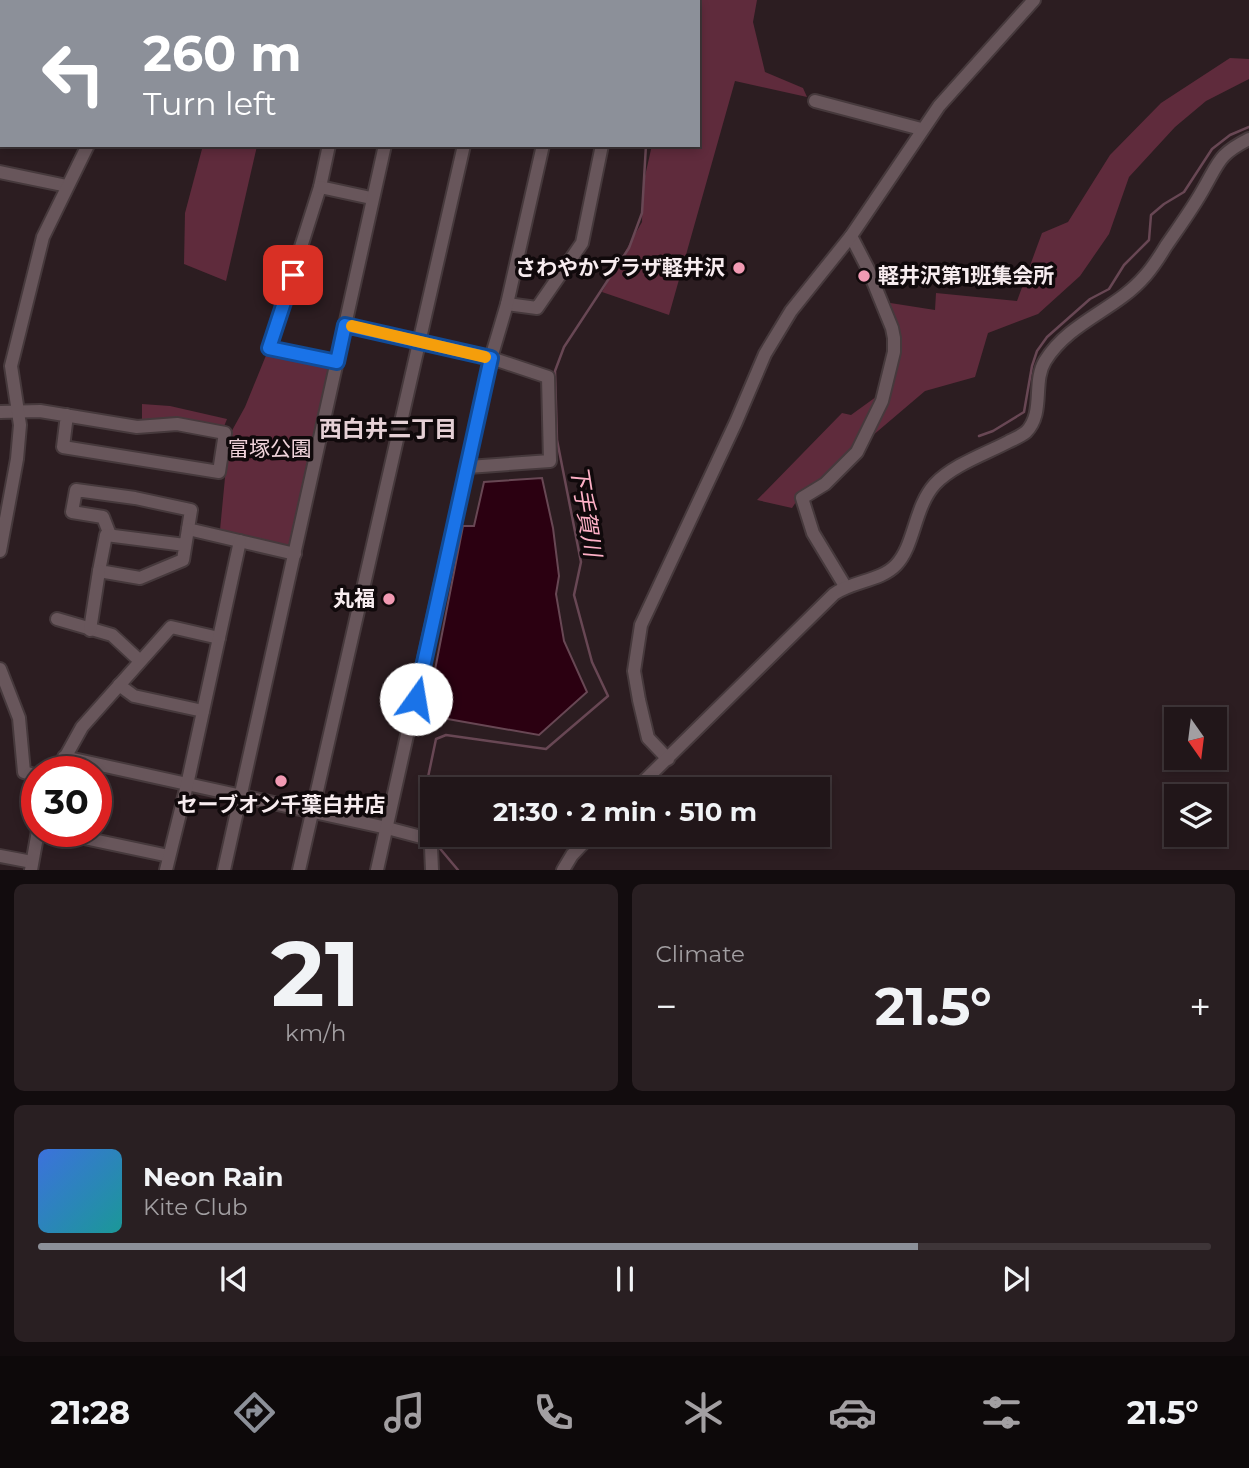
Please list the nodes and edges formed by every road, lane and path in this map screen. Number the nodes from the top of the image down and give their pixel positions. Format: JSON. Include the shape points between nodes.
{"nodes":[{"id":1,"x":1034,"y":0,"type":"edge"},
{"id":2,"x":815,"y":101,"type":"dead end"},
{"id":3,"x":922,"y":129,"type":"junction"},
{"id":4,"x":1249,"y":139,"type":"edge"},
{"id":5,"x":87,"y":147,"type":"edge"},
{"id":6,"x":329,"y":147,"type":"edge"},
{"id":7,"x":384,"y":147,"type":"edge"},
{"id":8,"x":464,"y":147,"type":"edge"},
{"id":9,"x":543,"y":147,"type":"edge"},
{"id":10,"x":603,"y":147,"type":"edge"},
{"id":11,"x":0,"y":172,"type":"edge"},
{"id":12,"x":67,"y":186,"type":"junction"},
{"id":13,"x":320,"y":187,"type":"junction"},
{"id":14,"x":371,"y":198,"type":"junction"},
{"id":15,"x":851,"y":236,"type":"junction"},
{"id":16,"x":507,"y":304,"type":"junction"},
{"id":17,"x":345,"y":325,"type":"junction"},
{"id":18,"x":419,"y":341,"type":"junction"},
{"id":19,"x":491,"y":358,"type":"junction"},
{"id":20,"x":337,"y":362,"type":"junction"},
{"id":21,"x":6,"y":365,"type":"edge"},
{"id":22,"x":19,"y":411,"type":"junction"},
{"id":23,"x":0,"y":412,"type":"edge"},
{"id":24,"x":67,"y":415,"type":"junction"},
{"id":25,"x":468,"y":467,"type":"junction"},
{"id":26,"x":188,"y":529,"type":"junction"},
{"id":27,"x":110,"y":535,"type":"junction"},
{"id":28,"x":240,"y":541,"type":"junction"},
{"id":29,"x":185,"y":545,"type":"junction"},
{"id":30,"x":0,"y":551,"type":"edge"},
{"id":31,"x":295,"y":554,"type":"junction"},
{"id":32,"x":99,"y":571,"type":"junction"},
{"id":33,"x":845,"y":586,"type":"junction"},
{"id":34,"x":57,"y":619,"type":"dead end"},
{"id":35,"x":90,"y":630,"type":"junction"},
{"id":36,"x":219,"y":638,"type":"junction"},
{"id":37,"x":140,"y":661,"type":"junction"},
{"id":38,"x":0,"y":669,"type":"edge"},
{"id":39,"x":119,"y":685,"type":"junction"},
{"id":40,"x":203,"y":711,"type":"junction"},
{"id":41,"x":22,"y":756,"type":"edge"},
{"id":42,"x":65,"y":756,"type":"edge"},
{"id":43,"x":668,"y":759,"type":"junction"},
{"id":44,"x":112,"y":768,"type":"edge"},
{"id":45,"x":649,"y":777,"type":"edge"},
{"id":46,"x":187,"y":785,"type":"junction"},
{"id":47,"x":240,"y":796,"type":"junction"},
{"id":48,"x":313,"y":811,"type":"junction"},
{"id":49,"x":387,"y":828,"type":"junction"},
{"id":50,"x":35,"y":847,"type":"edge"},
{"id":51,"x":110,"y":847,"type":"edge"},
{"id":52,"x":580,"y":847,"type":"edge"},
{"id":53,"x":0,"y":856,"type":"edge"},
{"id":54,"x":168,"y":863,"type":"edge"},
{"id":55,"x":31,"y":866,"type":"edge"},
{"id":56,"x":224,"y":870,"type":"edge"},
{"id":57,"x":299,"y":870,"type":"edge"},
{"id":58,"x":377,"y":870,"type":"edge"},
{"id":59,"x":432,"y":870,"type":"edge"},
{"id":60,"x":563,"y":870,"type":"edge"}],
"edges":[{"from":1,"to":3,"type":"street","via":[[953,87]]},
{"from":2,"to":3,"type":"street"},
{"from":3,"to":15,"type":"street"},
{"from":4,"to":33,"type":"street","via":[[1216,164],[1146,276],[1077,327],[1049,356],[1041,373],[1036,413],[1026,432],[934,485],[897,565]]},
{"from":5,"to":12,"type":"street"},
{"from":6,"to":13,"type":"street"},
{"from":7,"to":14,"type":"street"},
{"from":8,"to":18,"type":"street"},
{"from":9,"to":16,"type":"street"},
{"from":10,"to":16,"type":"street","via":[[582,243],[537,308]]},
{"from":11,"to":12,"type":"street"},
{"from":12,"to":21,"type":"street","via":[[38,251]]},
{"from":13,"to":14,"type":"street"},
{"from":13,"to":20,"type":"street","via":[[269,348]]},
{"from":14,"to":17,"type":"street"},
{"from":15,"to":33,"type":"street","via":[[894,338],[894,352],[882,401],[857,452],[825,484],[802,498],[813,533]]},
{"from":15,"to":43,"type":"street","via":[[773,337],[641,625],[634,671],[639,700],[648,738]]},
{"from":16,"to":19,"type":"street"},
{"from":17,"to":18,"type":"street"},
{"from":17,"to":20,"type":"street"},
{"from":18,"to":19,"type":"street"},
{"from":18,"to":48,"type":"street"},
{"from":19,"to":25,"type":"street"},
{"from":19,"to":25,"type":"street","via":[[548,377],[550,461]]},
{"from":20,"to":31,"type":"street"},
{"from":21,"to":22,"type":"street"},
{"from":22,"to":23,"type":"street"},
{"from":22,"to":24,"type":"street"},
{"from":22,"to":30,"type":"street","via":[[17,459]]},
{"from":24,"to":24,"type":"street","via":[[137,427],[177,424],[225,433],[219,472],[63,447]]},
{"from":25,"to":49,"type":"street"},
{"from":26,"to":27,"type":"street","via":[[191,510],[76,490],[72,512],[103,517]]},
{"from":26,"to":28,"type":"street"},
{"from":26,"to":29,"type":"street"},
{"from":27,"to":29,"type":"street"},
{"from":27,"to":32,"type":"street","via":[[106,535]]},
{"from":28,"to":31,"type":"street"},
{"from":28,"to":36,"type":"street"},
{"from":29,"to":32,"type":"street","via":[[183,560],[140,578]]},
{"from":31,"to":47,"type":"street"},
{"from":32,"to":35,"type":"street"},
{"from":33,"to":43,"type":"street"},
{"from":34,"to":35,"type":"street"},
{"from":35,"to":37,"type":"street","via":[[112,635]]},
{"from":36,"to":37,"type":"street","via":[[171,627]]},
{"from":36,"to":40,"type":"street"},
{"from":37,"to":39,"type":"street"},
{"from":38,"to":41,"type":"street","via":[[19,719]]},
{"from":39,"to":40,"type":"street","via":[[134,696]]},
{"from":39,"to":42,"type":"street","via":[[82,727]]},
{"from":40,"to":46,"type":"street"},
{"from":43,"to":45,"type":"street"},
{"from":44,"to":46,"type":"street"},
{"from":46,"to":47,"type":"street"},
{"from":46,"to":54,"type":"street"},
{"from":47,"to":48,"type":"street"},
{"from":47,"to":56,"type":"street"},
{"from":48,"to":49,"type":"street"},
{"from":48,"to":57,"type":"street"},
{"from":49,"to":58,"type":"street"},
{"from":49,"to":59,"type":"street","via":[[425,838],[431,847]]},
{"from":50,"to":55,"type":"street"},
{"from":51,"to":54,"type":"street"},
{"from":52,"to":60,"type":"street"},
{"from":53,"to":55,"type":"street"}]}
